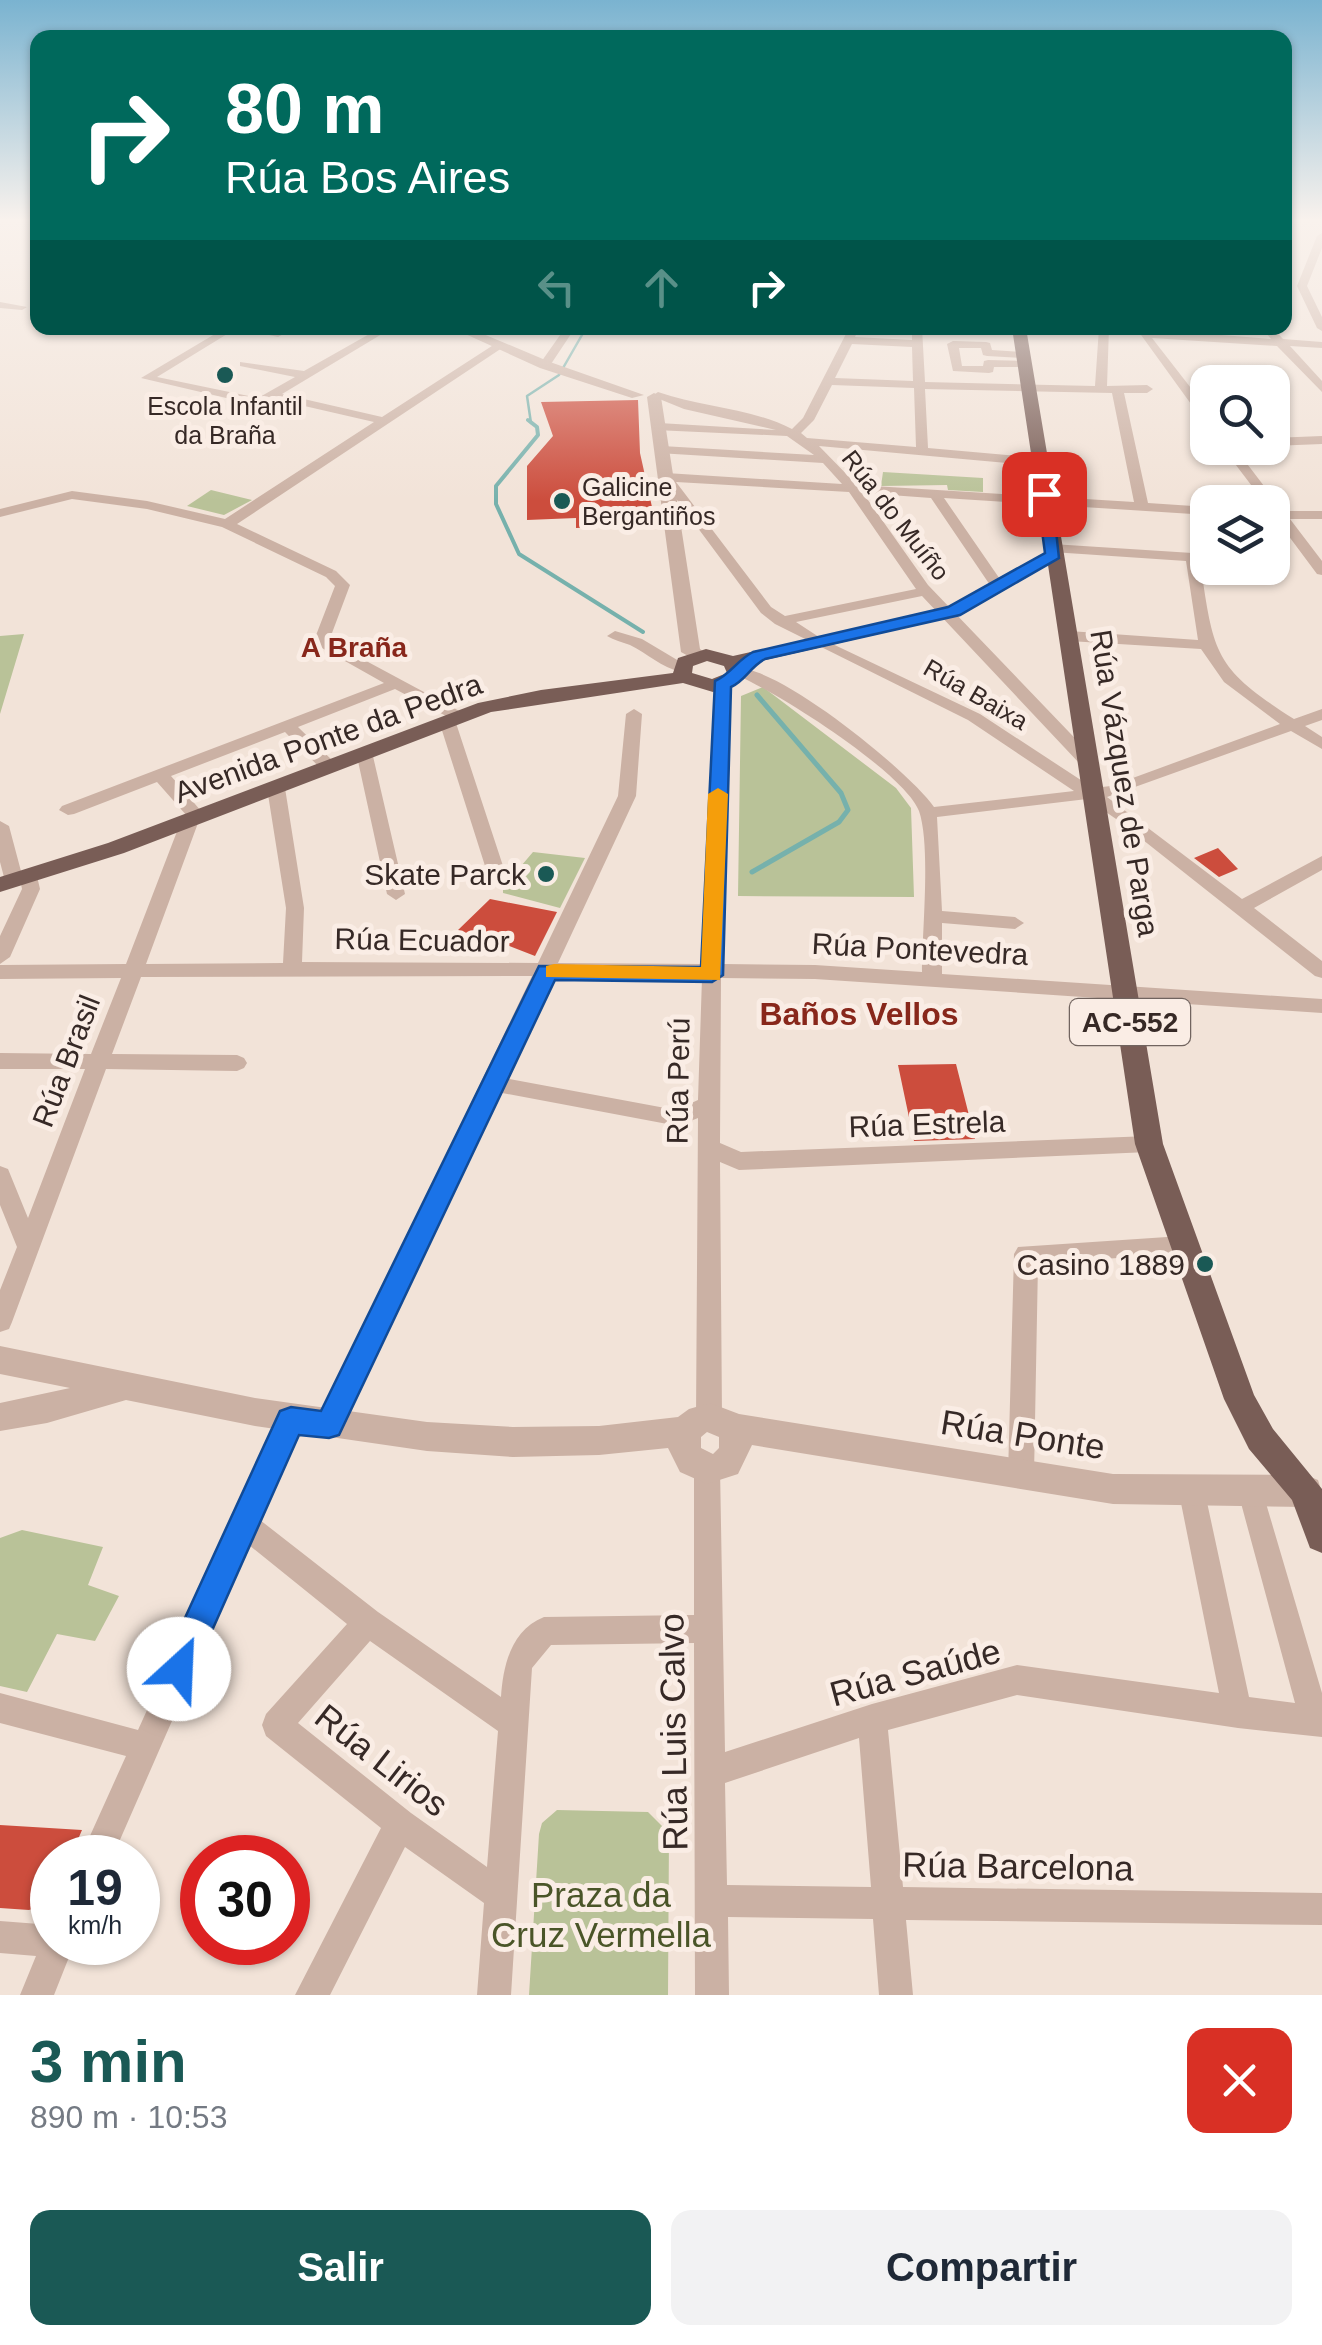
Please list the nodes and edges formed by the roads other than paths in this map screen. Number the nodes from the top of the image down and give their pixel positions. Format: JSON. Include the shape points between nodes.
{"nodes":[{"id":1,"x":220,"y":335,"type":"edge"},
{"id":2,"x":375,"y":335,"type":"edge"},
{"id":3,"x":475,"y":335,"type":"edge"},
{"id":4,"x":568,"y":335,"type":"edge"},
{"id":5,"x":850,"y":335,"type":"edge"},
{"id":6,"x":868,"y":335,"type":"edge"},
{"id":7,"x":917,"y":335,"type":"edge"},
{"id":8,"x":1021,"y":335,"type":"edge"},
{"id":9,"x":1104,"y":335,"type":"edge"},
{"id":10,"x":1144,"y":335,"type":"edge"},
{"id":11,"x":1192,"y":335,"type":"edge"},
{"id":12,"x":1274,"y":335,"type":"edge"},
{"id":13,"x":1281,"y":342,"type":"junction"},
{"id":14,"x":916,"y":344,"type":"junction"},
{"id":15,"x":1322,"y":345,"type":"edge"},
{"id":16,"x":499,"y":346,"type":"junction"},
{"id":17,"x":988,"y":358,"type":"dead end"},
{"id":18,"x":1024,"y":359,"type":"junction"},
{"id":19,"x":244,"y":364,"type":"dead end"},
{"id":20,"x":558,"y":369,"type":"junction"},
{"id":21,"x":306,"y":375,"type":"junction"},
{"id":22,"x":828,"y":380,"type":"junction"},
{"id":23,"x":916,"y":385,"type":"junction"},
{"id":24,"x":1322,"y":388,"type":"edge"},
{"id":25,"x":1028,"y":389,"type":"junction"},
{"id":26,"x":1117,"y":389,"type":"junction"},
{"id":27,"x":1147,"y":389,"type":"dead end"},
{"id":28,"x":1101,"y":390,"type":"junction"},
{"id":29,"x":1190,"y":395,"type":"edge"},
{"id":30,"x":271,"y":396,"type":"junction"},
{"id":31,"x":656,"y":402,"type":"junction"},
{"id":32,"x":389,"y":418,"type":"junction"},
{"id":33,"x":799,"y":438,"type":"junction"},
{"id":34,"x":1322,"y":440,"type":"edge"},
{"id":35,"x":1290,"y":441,"type":"edge"},
{"id":36,"x":662,"y":450,"type":"junction"},
{"id":37,"x":922,"y":450,"type":"junction"},
{"id":38,"x":823,"y":459,"type":"junction"},
{"id":39,"x":1040,"y":462,"type":"junction"},
{"id":40,"x":666,"y":477,"type":"junction"},
{"id":41,"x":852,"y":488,"type":"junction"},
{"id":42,"x":934,"y":494,"type":"junction"},
{"id":43,"x":1045,"y":501,"type":"junction"},
{"id":44,"x":1142,"y":506,"type":"junction"},
{"id":45,"x":671,"y":508,"type":"junction"},
{"id":46,"x":693,"y":508,"type":"junction"},
{"id":47,"x":1190,"y":510,"type":"edge"},
{"id":48,"x":1290,"y":512,"type":"edge"},
{"id":49,"x":0,"y":513,"type":"edge"},
{"id":50,"x":1322,"y":515,"type":"edge"},
{"id":51,"x":226,"y":524,"type":"junction"},
{"id":52,"x":1290,"y":530,"type":"edge"},
{"id":53,"x":1051,"y":553,"type":"junction"},
{"id":54,"x":1190,"y":558,"type":"edge"},
{"id":55,"x":1322,"y":570,"type":"edge"},
{"id":56,"x":997,"y":585,"type":"junction"},
{"id":57,"x":1202,"y":585,"type":"edge"},
{"id":58,"x":926,"y":590,"type":"junction"},
{"id":59,"x":866,"y":603,"type":"junction"},
{"id":60,"x":766,"y":610,"type":"junction"},
{"id":61,"x":948,"y":613,"type":"junction"},
{"id":62,"x":780,"y":621,"type":"junction"},
{"id":63,"x":615,"y":636,"type":"dead end"},
{"id":64,"x":1069,"y":636,"type":"junction"},
{"id":65,"x":817,"y":642,"type":"junction"},
{"id":66,"x":1207,"y":645,"type":"junction"},
{"id":67,"x":688,"y":667,"type":"junction"},
{"id":68,"x":737,"y":667,"type":"junction"},
{"id":69,"x":395,"y":684,"type":"junction"},
{"id":70,"x":722,"y":685,"type":"junction"},
{"id":71,"x":634,"y":714,"type":"dead end"},
{"id":72,"x":1322,"y":714,"type":"edge"},
{"id":73,"x":452,"y":718,"type":"junction"},
{"id":74,"x":1294,"y":724,"type":"junction"},
{"id":75,"x":287,"y":725,"type":"junction"},
{"id":76,"x":1322,"y":744,"type":"edge"},
{"id":77,"x":364,"y":752,"type":"junction"},
{"id":78,"x":1086,"y":760,"type":"junction"},
{"id":79,"x":329,"y":766,"type":"junction"},
{"id":80,"x":160,"y":774,"type":"junction"},
{"id":81,"x":276,"y":788,"type":"junction"},
{"id":82,"x":1092,"y":795,"type":"junction"},
{"id":83,"x":68,"y":810,"type":"dead end"},
{"id":84,"x":928,"y":813,"type":"junction"},
{"id":85,"x":194,"y":820,"type":"junction"},
{"id":86,"x":0,"y":826,"type":"edge"},
{"id":87,"x":1322,"y":862,"type":"edge"},
{"id":88,"x":495,"y":869,"type":"dead end"},
{"id":89,"x":15,"y":881,"type":"edge"},
{"id":90,"x":396,"y":894,"type":"dead end"},
{"id":91,"x":1241,"y":907,"type":"junction"},
{"id":92,"x":931,"y":916,"type":"junction"},
{"id":93,"x":1015,"y":923,"type":"dead end"},
{"id":94,"x":0,"y":957,"type":"edge"},
{"id":95,"x":292,"y":970,"type":"junction"},
{"id":96,"x":1322,"y":970,"type":"edge"},
{"id":97,"x":132,"y":971,"type":"junction"},
{"id":98,"x":0,"y":972,"type":"edge"},
{"id":99,"x":547,"y":972,"type":"junction"},
{"id":100,"x":712,"y":975,"type":"junction"},
{"id":101,"x":938,"y":977,"type":"junction"},
{"id":102,"x":1125,"y":991,"type":"junction"},
{"id":103,"x":1322,"y":1006,"type":"edge"},
{"id":104,"x":0,"y":1061,"type":"edge"},
{"id":105,"x":98,"y":1061,"type":"junction"},
{"id":106,"x":237,"y":1063,"type":"dead end"},
{"id":107,"x":494,"y":1084,"type":"junction"},
{"id":108,"x":710,"y":1104,"type":"junction"},
{"id":109,"x":1149,"y":1144,"type":"junction"},
{"id":110,"x":710,"y":1148,"type":"junction"},
{"id":111,"x":0,"y":1176,"type":"edge"},
{"id":112,"x":26,"y":1243,"type":"junction"},
{"id":113,"x":1182,"y":1245,"type":"junction"},
{"id":114,"x":0,"y":1322,"type":"edge"},
{"id":115,"x":0,"y":1360,"type":"edge"},
{"id":116,"x":60,"y":1372,"type":"junction"},
{"id":117,"x":125,"y":1386,"type":"junction"},
{"id":118,"x":47,"y":1409,"type":"junction"},
{"id":119,"x":0,"y":1417,"type":"edge"},
{"id":120,"x":291,"y":1420,"type":"junction"},
{"id":121,"x":329,"y":1425,"type":"junction"},
{"id":122,"x":704,"y":1440,"type":"junction"},
{"id":123,"x":1020,"y":1475,"type":"junction"},
{"id":124,"x":1251,"y":1492,"type":"junction"},
{"id":125,"x":1192,"y":1493,"type":"junction"},
{"id":126,"x":1314,"y":1498,"type":"edge"},
{"id":127,"x":246,"y":1526,"type":"junction"},
{"id":128,"x":1322,"y":1538,"type":"edge"},
{"id":129,"x":368,"y":1622,"type":"junction"},
{"id":130,"x":709,"y":1629,"type":"junction"},
{"id":131,"x":0,"y":1708,"type":"edge"},
{"id":132,"x":1238,"y":1713,"type":"junction"},
{"id":133,"x":872,"y":1719,"type":"junction"},
{"id":134,"x":1319,"y":1721,"type":"edge"},
{"id":135,"x":515,"y":1725,"type":"junction"},
{"id":136,"x":144,"y":1746,"type":"junction"},
{"id":137,"x":711,"y":1772,"type":"junction"},
{"id":138,"x":400,"y":1824,"type":"junction"},
{"id":139,"x":106,"y":1835,"type":"edge"},
{"id":140,"x":503,"y":1898,"type":"junction"},
{"id":141,"x":712,"y":1902,"type":"junction"},
{"id":142,"x":890,"y":1904,"type":"junction"},
{"id":143,"x":1322,"y":1910,"type":"edge"},
{"id":144,"x":0,"y":1937,"type":"edge"},
{"id":145,"x":30,"y":1940,"type":"edge"},
{"id":146,"x":48,"y":1965,"type":"edge"},
{"id":147,"x":37,"y":1995,"type":"edge"},
{"id":148,"x":312,"y":1995,"type":"edge"},
{"id":149,"x":494,"y":1995,"type":"edge"},
{"id":150,"x":712,"y":1995,"type":"edge"},
{"id":151,"x":896,"y":1995,"type":"edge"}],
"edges":[{"from":1,"to":30,"type":"street","via":[[148,378]]},
{"from":2,"to":21,"type":"street"},
{"from":3,"to":16,"type":"street","name":"Rúa do Muíño"},
{"from":4,"to":20,"type":"street"},
{"from":5,"to":22,"type":"street"},
{"from":6,"to":14,"type":"street"},
{"from":7,"to":14,"type":"street"},
{"from":8,"to":18,"type":"main road","name":"Rúa Vázquez de Parga","number":"AC-552"},
{"from":9,"to":28,"type":"street"},
{"from":10,"to":29,"type":"street"},
{"from":11,"to":13,"type":"street"},
{"from":12,"to":13,"type":"street"},
{"from":13,"to":15,"type":"street"},
{"from":13,"to":24,"type":"street"},
{"from":14,"to":23,"type":"street"},
{"from":16,"to":20,"type":"street","name":"Rúa do Muíño"},
{"from":16,"to":32,"type":"street"},
{"from":17,"to":18,"type":"street"},
{"from":18,"to":25,"type":"main road","name":"Rúa Vázquez de Parga","number":"AC-552"},
{"from":19,"to":21,"type":"street"},
{"from":20,"to":31,"type":"street","name":"Rúa do Muíño"},
{"from":21,"to":30,"type":"street"},
{"from":22,"to":23,"type":"street"},
{"from":22,"to":33,"type":"street"},
{"from":23,"to":25,"type":"street"},
{"from":23,"to":37,"type":"street"},
{"from":25,"to":28,"type":"street"},
{"from":25,"to":39,"type":"main road","name":"Rúa Vázquez de Parga","number":"AC-552"},
{"from":26,"to":27,"type":"street"},
{"from":26,"to":28,"type":"street"},
{"from":26,"to":44,"type":"street"},
{"from":30,"to":32,"type":"street"},
{"from":31,"to":33,"type":"street"},
{"from":31,"to":33,"type":"street","name":"Rúa do Muíño","via":[[755,418]]},
{"from":31,"to":36,"type":"street"},
{"from":32,"to":51,"type":"street"},
{"from":33,"to":37,"type":"street"},
{"from":33,"to":38,"type":"street","name":"Rúa do Muíño"},
{"from":34,"to":35,"type":"street"},
{"from":36,"to":38,"type":"street"},
{"from":36,"to":40,"type":"street"},
{"from":37,"to":39,"type":"street"},
{"from":38,"to":41,"type":"street","name":"Rúa do Muíño"},
{"from":39,"to":43,"type":"main road","name":"Rúa Vázquez de Parga","number":"AC-552"},
{"from":40,"to":41,"type":"street"},
{"from":40,"to":45,"type":"street"},
{"from":40,"to":46,"type":"street","name":"Rúa Baixa"},
{"from":41,"to":42,"type":"street"},
{"from":41,"to":58,"type":"street","name":"Rúa do Muíño"},
{"from":42,"to":43,"type":"street"},
{"from":42,"to":56,"type":"street"},
{"from":43,"to":44,"type":"street"},
{"from":43,"to":53,"type":"main road","name":"Rúa Vázquez de Parga","number":"AC-552"},
{"from":44,"to":47,"type":"street"},
{"from":45,"to":46,"type":"street"},
{"from":45,"to":67,"type":"street"},
{"from":46,"to":60,"type":"street","name":"Rúa Baixa"},
{"from":48,"to":50,"type":"street"},
{"from":49,"to":51,"type":"street","via":[[72,495],[147,504]]},
{"from":51,"to":69,"type":"street","via":[[343,584],[321,644]]},
{"from":52,"to":55,"type":"street"},
{"from":53,"to":54,"type":"street"},
{"from":53,"to":56,"type":"main road"},
{"from":53,"to":64,"type":"main road","name":"Rúa Vázquez de Parga","number":"AC-552"},
{"from":56,"to":61,"type":"main road"},
{"from":57,"to":66,"type":"street"},
{"from":58,"to":59,"type":"street"},
{"from":58,"to":61,"type":"street","name":"Rúa do Muíño"},
{"from":59,"to":60,"type":"street","via":[[854,592]]},
{"from":59,"to":62,"type":"street"},
{"from":60,"to":62,"type":"street","name":"Rúa Baixa"},
{"from":61,"to":65,"type":"main road"},
{"from":61,"to":78,"type":"street","name":"Rúa do Muíño"},
{"from":62,"to":65,"type":"street","name":"Rúa Baixa"},
{"from":63,"to":67,"type":"street","via":[[655,650],[670,666]]},
{"from":64,"to":66,"type":"street"},
{"from":64,"to":78,"type":"main road","name":"Rúa Vázquez de Parga","number":"AC-552"},
{"from":65,"to":68,"type":"main road"},
{"from":65,"to":82,"type":"street","name":"Rúa Baixa","via":[[974,717]]},
{"from":66,"to":74,"type":"street","via":[[1234,682]]},
{"from":67,"to":68,"type":"main road"},
{"from":67,"to":70,"type":"main road","via":[[704,686]]},
{"from":67,"to":73,"type":"main road","name":"Avenida Ponte da Pedra"},
{"from":68,"to":70,"type":"main road"},
{"from":68,"to":84,"type":"street","via":[[777,685],[907,784]]},
{"from":69,"to":73,"type":"street"},
{"from":69,"to":75,"type":"street"},
{"from":70,"to":100,"type":"street","name":"Rúa Perú"},
{"from":71,"to":99,"type":"street","via":[[627,796]]},
{"from":72,"to":74,"type":"street"},
{"from":73,"to":77,"type":"main road","name":"Avenida Ponte da Pedra"},
{"from":73,"to":88,"type":"street"},
{"from":74,"to":76,"type":"street"},
{"from":74,"to":82,"type":"street"},
{"from":75,"to":79,"type":"street"},
{"from":75,"to":80,"type":"street"},
{"from":77,"to":79,"type":"main road","name":"Avenida Ponte da Pedra"},
{"from":77,"to":90,"type":"street"},
{"from":78,"to":82,"type":"main road","name":"Rúa Vázquez de Parga","number":"AC-552"},
{"from":79,"to":81,"type":"main road","name":"Avenida Ponte da Pedra"},
{"from":80,"to":83,"type":"street"},
{"from":80,"to":85,"type":"street"},
{"from":81,"to":85,"type":"main road","name":"Avenida Ponte da Pedra"},
{"from":81,"to":95,"type":"street","via":[[294,908]]},
{"from":82,"to":84,"type":"street"},
{"from":82,"to":91,"type":"street","name":"Rúa Baixa"},
{"from":82,"to":102,"type":"main road","name":"Rúa Vázquez de Parga","number":"AC-552"},
{"from":84,"to":92,"type":"street"},
{"from":85,"to":89,"type":"main road","name":"Avenida Ponte da Pedra"},
{"from":85,"to":97,"type":"street","name":"Rúa Brasil"},
{"from":86,"to":89,"type":"street"},
{"from":87,"to":91,"type":"street"},
{"from":89,"to":94,"type":"street","via":[[31,889]]},
{"from":91,"to":96,"type":"street","name":"Rúa Baixa"},
{"from":92,"to":93,"type":"street"},
{"from":92,"to":101,"type":"street"},
{"from":95,"to":97,"type":"street","name":"Rúa Ecuador"},
{"from":95,"to":99,"type":"street","name":"Rúa Ecuador"},
{"from":97,"to":98,"type":"street","name":"Rúa Ecuador"},
{"from":97,"to":105,"type":"street","name":"Rúa Brasil"},
{"from":99,"to":100,"type":"street","name":"Rúa Ecuador"},
{"from":99,"to":107,"type":"street"},
{"from":100,"to":101,"type":"street","name":"Rúa Pontevedra"},
{"from":100,"to":108,"type":"street","name":"Rúa Perú"},
{"from":101,"to":102,"type":"street","name":"Rúa Pontevedra"},
{"from":102,"to":103,"type":"street","name":"Rúa Pontevedra"},
{"from":102,"to":109,"type":"main road","name":"Rúa Vázquez de Parga","number":"AC-552"},
{"from":104,"to":105,"type":"street"},
{"from":105,"to":106,"type":"street"},
{"from":105,"to":112,"type":"street","name":"Rúa Brasil"},
{"from":107,"to":108,"type":"street","via":[[678,1118]]},
{"from":107,"to":121,"type":"street"},
{"from":108,"to":110,"type":"street","name":"Rúa Perú"},
{"from":109,"to":110,"type":"street","name":"Rúa Estrela","via":[[739,1161]]},
{"from":109,"to":113,"type":"main road","name":"Rúa Vázquez de Parga","number":"AC-552"},
{"from":110,"to":122,"type":"street","name":"Rúa Perú"},
{"from":111,"to":112,"type":"street"},
{"from":112,"to":114,"type":"street","name":"Rúa Brasil"},
{"from":113,"to":123,"type":"street","via":[[1026,1254]]},
{"from":113,"to":126,"type":"main road","number":"AC-552","via":[[1251,1421]]},
{"from":115,"to":116,"type":"street","name":"Rúa Ponte"},
{"from":116,"to":117,"type":"street","name":"Rúa Ponte"},
{"from":116,"to":118,"type":"street","via":[[61,1391]]},
{"from":117,"to":118,"type":"street"},
{"from":117,"to":120,"type":"street","name":"Rúa Ponte"},
{"from":118,"to":119,"type":"street"},
{"from":120,"to":121,"type":"street","name":"Rúa Ponte"},
{"from":120,"to":127,"type":"street"},
{"from":121,"to":122,"type":"street","name":"Rúa Ponte","via":[[570,1449]]},
{"from":122,"to":123,"type":"street","name":"Rúa Ponte"},
{"from":122,"to":130,"type":"street","name":"Rúa Luis Calvo"},
{"from":123,"to":125,"type":"street","name":"Rúa Ponte","via":[[1113,1490]]},
{"from":124,"to":125,"type":"street","name":"Rúa Ponte"},
{"from":124,"to":126,"type":"street","name":"Rúa Ponte"},
{"from":124,"to":134,"type":"street"},
{"from":125,"to":132,"type":"street"},
{"from":126,"to":128,"type":"main road","number":"AC-552"},
{"from":127,"to":129,"type":"street"},
{"from":127,"to":136,"type":"street"},
{"from":129,"to":135,"type":"street"},
{"from":129,"to":138,"type":"street","name":"Rúa Lirios","via":[[278,1725]]},
{"from":130,"to":135,"type":"street","via":[[544,1631],[518,1662]]},
{"from":130,"to":137,"type":"street","name":"Rúa Luis Calvo"},
{"from":131,"to":136,"type":"street"},
{"from":132,"to":133,"type":"street","name":"Rúa Saúde","via":[[1017,1680]]},
{"from":132,"to":134,"type":"street","name":"Rúa Saúde"},
{"from":133,"to":137,"type":"street","name":"Rúa Saúde"},
{"from":133,"to":142,"type":"street"},
{"from":135,"to":140,"type":"street"},
{"from":136,"to":139,"type":"street"},
{"from":137,"to":141,"type":"street","name":"Rúa Luis Calvo"},
{"from":138,"to":140,"type":"street","name":"Rúa Lirios"},
{"from":138,"to":148,"type":"street"},
{"from":140,"to":149,"type":"street"},
{"from":141,"to":142,"type":"street","name":"Rúa Barcelona"},
{"from":141,"to":150,"type":"street","name":"Rúa Luis Calvo"},
{"from":142,"to":143,"type":"street","name":"Rúa Barcelona"},
{"from":142,"to":151,"type":"street"},
{"from":144,"to":145,"type":"street"},
{"from":146,"to":147,"type":"street"}]}
